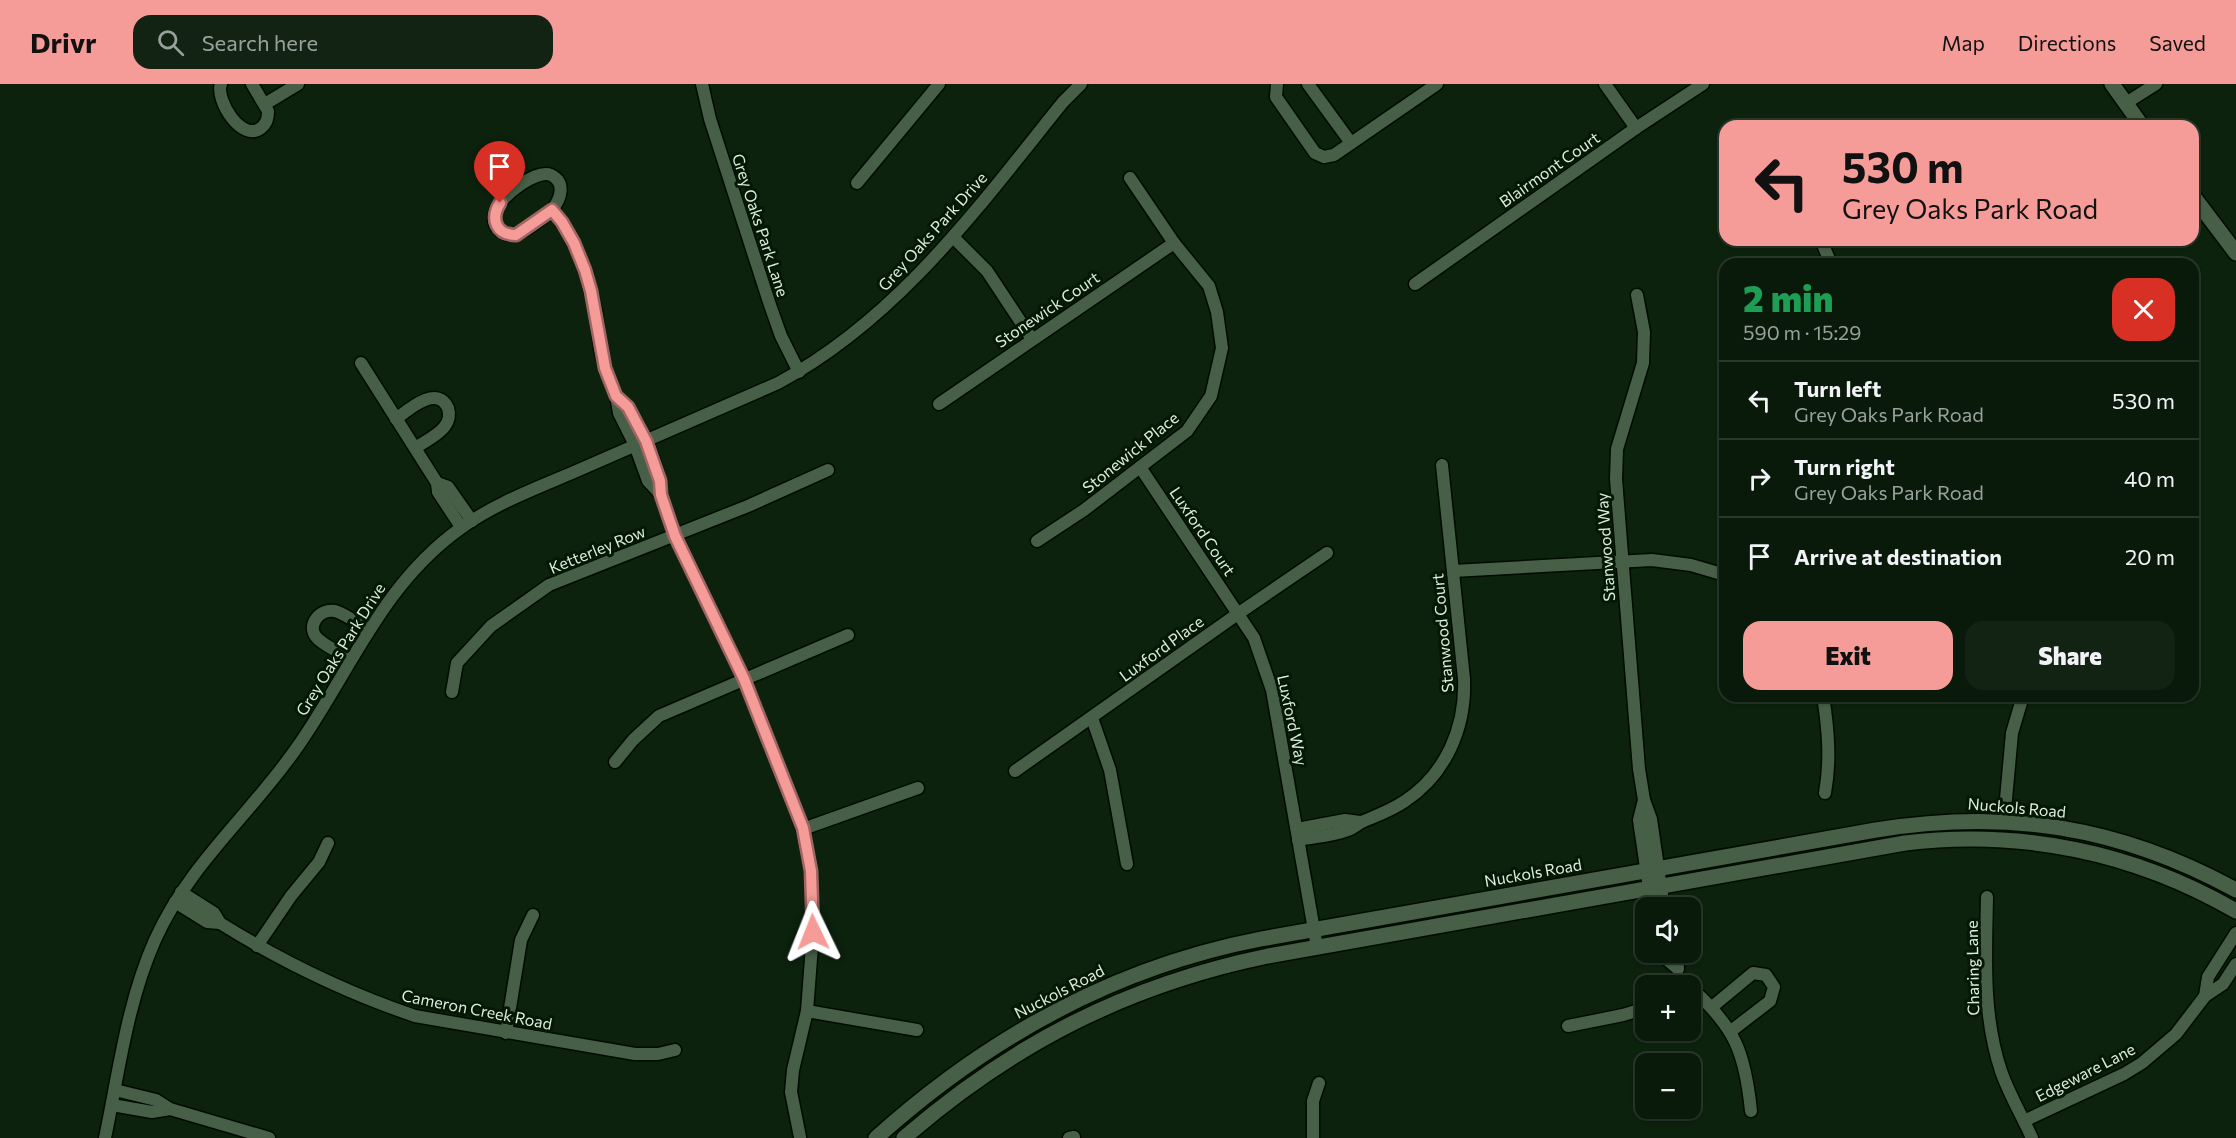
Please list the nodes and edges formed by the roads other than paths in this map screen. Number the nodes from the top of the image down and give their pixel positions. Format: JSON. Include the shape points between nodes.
{"nodes":[{"id":1,"x":220,"y":84,"type":"edge"},
{"id":2,"x":252,"y":84,"type":"edge"},
{"id":3,"x":298,"y":84,"type":"edge"},
{"id":4,"x":702,"y":84,"type":"edge"},
{"id":5,"x":939,"y":84,"type":"edge"},
{"id":6,"x":1082,"y":84,"type":"edge"},
{"id":7,"x":1277,"y":84,"type":"edge"},
{"id":8,"x":1308,"y":84,"type":"edge"},
{"id":9,"x":1437,"y":84,"type":"edge"},
{"id":10,"x":1605,"y":84,"type":"edge"},
{"id":11,"x":1703,"y":84,"type":"edge"},
{"id":12,"x":2112,"y":84,"type":"edge"},
{"id":13,"x":2156,"y":84,"type":"edge"},
{"id":14,"x":2126,"y":103,"type":"junction"},
{"id":15,"x":266,"y":104,"type":"junction"},
{"id":16,"x":2138,"y":120,"type":"edge"},
{"id":17,"x":1636,"y":128,"type":"junction"},
{"id":18,"x":1351,"y":143,"type":"junction"},
{"id":19,"x":1130,"y":178,"type":"dead end"},
{"id":20,"x":856,"y":183,"type":"dead end"},
{"id":21,"x":2199,"y":204,"type":"edge"},
{"id":22,"x":552,"y":210,"type":"junction"},
{"id":23,"x":953,"y":237,"type":"junction"},
{"id":24,"x":1174,"y":243,"type":"junction"},
{"id":25,"x":2236,"y":253,"type":"edge"},
{"id":26,"x":1415,"y":284,"type":"dead end"},
{"id":27,"x":1637,"y":295,"type":"dead end"},
{"id":28,"x":1032,"y":339,"type":"junction"},
{"id":29,"x":361,"y":363,"type":"dead end"},
{"id":30,"x":799,"y":372,"type":"junction"},
{"id":31,"x":939,"y":404,"type":"dead end"},
{"id":32,"x":396,"y":419,"type":"junction"},
{"id":33,"x":640,"y":443,"type":"junction"},
{"id":34,"x":415,"y":448,"type":"junction"},
{"id":35,"x":1442,"y":465,"type":"dead end"},
{"id":36,"x":1140,"y":467,"type":"junction"},
{"id":37,"x":828,"y":470,"type":"dead end"},
{"id":38,"x":466,"y":524,"type":"junction"},
{"id":39,"x":675,"y":536,"type":"junction"},
{"id":40,"x":1037,"y":541,"type":"dead end"},
{"id":41,"x":1328,"y":553,"type":"dead end"},
{"id":42,"x":1623,"y":561,"type":"junction"},
{"id":43,"x":1453,"y":571,"type":"junction"},
{"id":44,"x":1719,"y":573,"type":"edge"},
{"id":45,"x":1239,"y":613,"type":"junction"},
{"id":46,"x":368,"y":630,"type":"junction"},
{"id":47,"x":848,"y":635,"type":"dead end"},
{"id":48,"x":351,"y":659,"type":"junction"},
{"id":49,"x":744,"y":679,"type":"junction"},
{"id":50,"x":452,"y":692,"type":"dead end"},
{"id":51,"x":1824,"y":702,"type":"edge"},
{"id":52,"x":2022,"y":702,"type":"edge"},
{"id":53,"x":1092,"y":718,"type":"junction"},
{"id":54,"x":615,"y":762,"type":"dead end"},
{"id":55,"x":1016,"y":771,"type":"dead end"},
{"id":56,"x":918,"y":788,"type":"dead end"},
{"id":57,"x":1825,"y":793,"type":"dead end"},
{"id":58,"x":2004,"y":821,"type":"junction"},
{"id":59,"x":803,"y":828,"type":"junction"},
{"id":60,"x":1297,"y":834,"type":"junction"},
{"id":61,"x":328,"y":843,"type":"dead end"},
{"id":62,"x":1127,"y":864,"type":"dead end"},
{"id":63,"x":1652,"y":869,"type":"junction"},
{"id":64,"x":1655,"y":887,"type":"junction"},
{"id":65,"x":2236,"y":891,"type":"edge"},
{"id":66,"x":178,"y":897,"type":"junction"},
{"id":67,"x":1654,"y":897,"type":"edge"},
{"id":68,"x":1659,"y":897,"type":"edge"},
{"id":69,"x":1987,"y":897,"type":"dead end"},
{"id":70,"x":2236,"y":911,"type":"edge"},
{"id":71,"x":533,"y":915,"type":"dead end"},
{"id":72,"x":1314,"y":929,"type":"junction"},
{"id":73,"x":2236,"y":933,"type":"edge"},
{"id":74,"x":258,"y":946,"type":"junction"},
{"id":75,"x":1317,"y":947,"type":"junction"},
{"id":76,"x":1671,"y":963,"type":"edge"},
{"id":77,"x":1678,"y":963,"type":"edge"},
{"id":78,"x":2236,"y":964,"type":"edge"},
{"id":79,"x":1678,"y":969,"type":"junction"},
{"id":80,"x":1682,"y":975,"type":"edge"},
{"id":81,"x":2205,"y":996,"type":"junction"},
{"id":82,"x":1701,"y":997,"type":"edge"},
{"id":83,"x":1712,"y":1007,"type":"junction"},
{"id":84,"x":807,"y":1011,"type":"junction"},
{"id":85,"x":1635,"y":1011,"type":"edge"},
{"id":86,"x":1568,"y":1026,"type":"dead end"},
{"id":87,"x":917,"y":1030,"type":"dead end"},
{"id":88,"x":1731,"y":1031,"type":"junction"},
{"id":89,"x":506,"y":1033,"type":"junction"},
{"id":90,"x":675,"y":1050,"type":"dead end"},
{"id":91,"x":1320,"y":1083,"type":"dead end"},
{"id":92,"x":115,"y":1090,"type":"junction"},
{"id":93,"x":112,"y":1105,"type":"junction"},
{"id":94,"x":170,"y":1109,"type":"junction"},
{"id":95,"x":1752,"y":1111,"type":"dead end"},
{"id":96,"x":2024,"y":1121,"type":"junction"},
{"id":97,"x":105,"y":1138,"type":"edge"},
{"id":98,"x":269,"y":1138,"type":"edge"},
{"id":99,"x":800,"y":1138,"type":"edge"},
{"id":100,"x":876,"y":1138,"type":"edge"},
{"id":101,"x":904,"y":1138,"type":"edge"},
{"id":102,"x":1313,"y":1138,"type":"edge"},
{"id":103,"x":2032,"y":1138,"type":"edge"}],
"edges":[{"from":1,"to":15,"type":"street","via":[[221,98],[237,124],[247,131],[259,130],[267,122]]},
{"from":2,"to":15,"type":"street"},
{"from":3,"to":15,"type":"street"},
{"from":4,"to":30,"type":"street","name":"Grey Oaks Park Lane","via":[[770,305]]},
{"from":5,"to":20,"type":"street"},
{"from":6,"to":23,"type":"street","name":"Grey Oaks Park Drive"},
{"from":7,"to":18,"type":"street","via":[[1276,97],[1315,153],[1329,157]]},
{"from":8,"to":18,"type":"street"},
{"from":9,"to":18,"type":"street"},
{"from":10,"to":17,"type":"street"},
{"from":11,"to":17,"type":"street","name":"Blairmont Court"},
{"from":12,"to":14,"type":"main road"},
{"from":13,"to":14,"type":"street"},
{"from":14,"to":16,"type":"main road"},
{"from":17,"to":26,"type":"street","name":"Blairmont Court"},
{"from":19,"to":24,"type":"street","name":"Stonewick Place"},
{"from":21,"to":25,"type":"main road"},
{"from":22,"to":22,"type":"street","via":[[561,193],[560,184],[547,173],[539,174],[500,203],[494,219],[502,231],[516,235]]},
{"from":22,"to":33,"type":"street","via":[[574,243],[585,270],[605,368],[616,396],[628,407]]},
{"from":23,"to":28,"type":"street","via":[[987,271]]},
{"from":23,"to":30,"type":"street","name":"Grey Oaks Park Drive","via":[[882,310]]},
{"from":24,"to":28,"type":"street","name":"Stonewick Court"},
{"from":24,"to":36,"type":"street","name":"Stonewick Place","via":[[1209,286],[1222,348],[1211,396],[1187,430]]},
{"from":27,"to":42,"type":"street","name":"Stanwood Way","via":[[1644,332],[1643,363],[1616,463]]},
{"from":28,"to":31,"type":"street","name":"Stonewick Court"},
{"from":29,"to":32,"type":"street"},
{"from":30,"to":33,"type":"street","name":"Grey Oaks Park Drive"},
{"from":32,"to":34,"type":"street"},
{"from":32,"to":34,"type":"street","via":[[429,398],[436,398],[448,409],[445,426]]},
{"from":33,"to":38,"type":"street","name":"Grey Oaks Park Drive","via":[[508,500]]},
{"from":33,"to":39,"type":"street","via":[[660,481]]},
{"from":34,"to":38,"type":"street","via":[[437,483],[448,487]]},
{"from":35,"to":43,"type":"street","name":"Stanwood Court"},
{"from":36,"to":40,"type":"street","name":"Stonewick Place"},
{"from":36,"to":45,"type":"street","name":"Luxford Court"},
{"from":37,"to":39,"type":"street","name":"Ketterley Row"},
{"from":38,"to":46,"type":"street","name":"Grey Oaks Park Drive","via":[[400,585]]},
{"from":39,"to":49,"type":"street"},
{"from":39,"to":50,"type":"street","name":"Ketterley Row","via":[[549,585],[491,626],[458,663]]},
{"from":41,"to":45,"type":"street","name":"Luxford Place"},
{"from":42,"to":43,"type":"street"},
{"from":42,"to":44,"type":"street","via":[[1669,560]]},
{"from":42,"to":63,"type":"street","name":"Stanwood Way","via":[[1639,769],[1651,819]]},
{"from":43,"to":60,"type":"street","name":"Stanwood Court","via":[[1464,679],[1463,709],[1459,728],[1442,764],[1418,792],[1388,811],[1360,822],[1345,820]]},
{"from":45,"to":53,"type":"street","name":"Luxford Place"},
{"from":45,"to":60,"type":"street","name":"Luxford Way","via":[[1254,638],[1272,690]]},
{"from":46,"to":48,"type":"street","name":"Grey Oaks Park Drive"},
{"from":46,"to":48,"type":"street","via":[[335,611],[320,613],[315,619],[314,634],[318,639]]},
{"from":47,"to":49,"type":"street"},
{"from":48,"to":66,"type":"street","name":"Grey Oaks Park Drive","via":[[299,746]]},
{"from":49,"to":54,"type":"street","via":[[659,716]]},
{"from":49,"to":59,"type":"street"},
{"from":51,"to":57,"type":"street","via":[[1828,744]]},
{"from":52,"to":58,"type":"street","via":[[2012,733]]},
{"from":53,"to":55,"type":"street","name":"Luxford Place"},
{"from":53,"to":62,"type":"street","via":[[1110,770]]},
{"from":56,"to":59,"type":"street"},
{"from":58,"to":63,"type":"main road","name":"Nuckols Road","via":[[1916,823]]},
{"from":58,"to":65,"type":"main road","name":"Nuckols Road","via":[[2126,842],[2187,865]]},
{"from":59,"to":84,"type":"street","via":[[811,871],[813,932]]},
{"from":60,"to":72,"type":"street","name":"Luxford Way","via":[[1309,860]]},
{"from":61,"to":74,"type":"street","via":[[319,862]]},
{"from":63,"to":64,"type":"street","name":"Stanwood Way"},
{"from":63,"to":72,"type":"main road","name":"Nuckols Road"},
{"from":64,"to":67,"type":"street"},
{"from":64,"to":68,"type":"street"},
{"from":64,"to":70,"type":"main road","name":"Nuckols Road","via":[[1905,843],[2000,839],[2068,847],[2133,864],[2182,883]]},
{"from":64,"to":75,"type":"main road","name":"Nuckols Road"},
{"from":66,"to":74,"type":"street","name":"Cameron Creek Road","via":[[214,913],[220,923]]},
{"from":66,"to":92,"type":"street","name":"Grey Oaks Park Drive","via":[[156,938],[134,998]]},
{"from":69,"to":96,"type":"street","name":"Charing Lane","via":[[1989,1021],[2001,1070]]},
{"from":71,"to":89,"type":"street","via":[[521,940]]},
{"from":72,"to":75,"type":"street","name":"Luxford Way"},
{"from":72,"to":100,"type":"main road","name":"Nuckols Road","via":[[1240,943],[1144,970],[1064,1006],[952,1075]]},
{"from":73,"to":81,"type":"street","name":"Edgeware Lane","via":[[2208,977]]},
{"from":74,"to":89,"type":"street","name":"Cameron Creek Road","via":[[387,1007]]},
{"from":75,"to":101,"type":"main road","name":"Nuckols Road","via":[[1211,969],[1121,999],[1019,1052],[936,1110]]},
{"from":76,"to":79,"type":"street"},
{"from":77,"to":79,"type":"street"},
{"from":78,"to":81,"type":"street","name":"Edgeware Lane","via":[[2223,984]]},
{"from":79,"to":80,"type":"street"},
{"from":81,"to":96,"type":"street","name":"Edgeware Lane","via":[[2176,1034],[2142,1063]]},
{"from":82,"to":83,"type":"street"},
{"from":83,"to":88,"type":"street"},
{"from":83,"to":88,"type":"street","via":[[1753,973],[1766,975],[1774,987],[1770,1001]]},
{"from":84,"to":87,"type":"street"},
{"from":84,"to":99,"type":"street","via":[[791,1092]]},
{"from":85,"to":86,"type":"street"},
{"from":88,"to":95,"type":"street","via":[[1745,1068]]},
{"from":89,"to":90,"type":"street","name":"Cameron Creek Road","via":[[635,1054]]},
{"from":91,"to":102,"type":"street","via":[[1313,1101]]},
{"from":92,"to":93,"type":"street","name":"Grey Oaks Park Drive"},
{"from":92,"to":94,"type":"street","via":[[156,1100]]},
{"from":93,"to":94,"type":"street","via":[[152,1112]]},
{"from":93,"to":97,"type":"street","name":"Grey Oaks Park Drive"},
{"from":94,"to":98,"type":"street"},
{"from":96,"to":103,"type":"street","name":"Charing Lane"}]}
